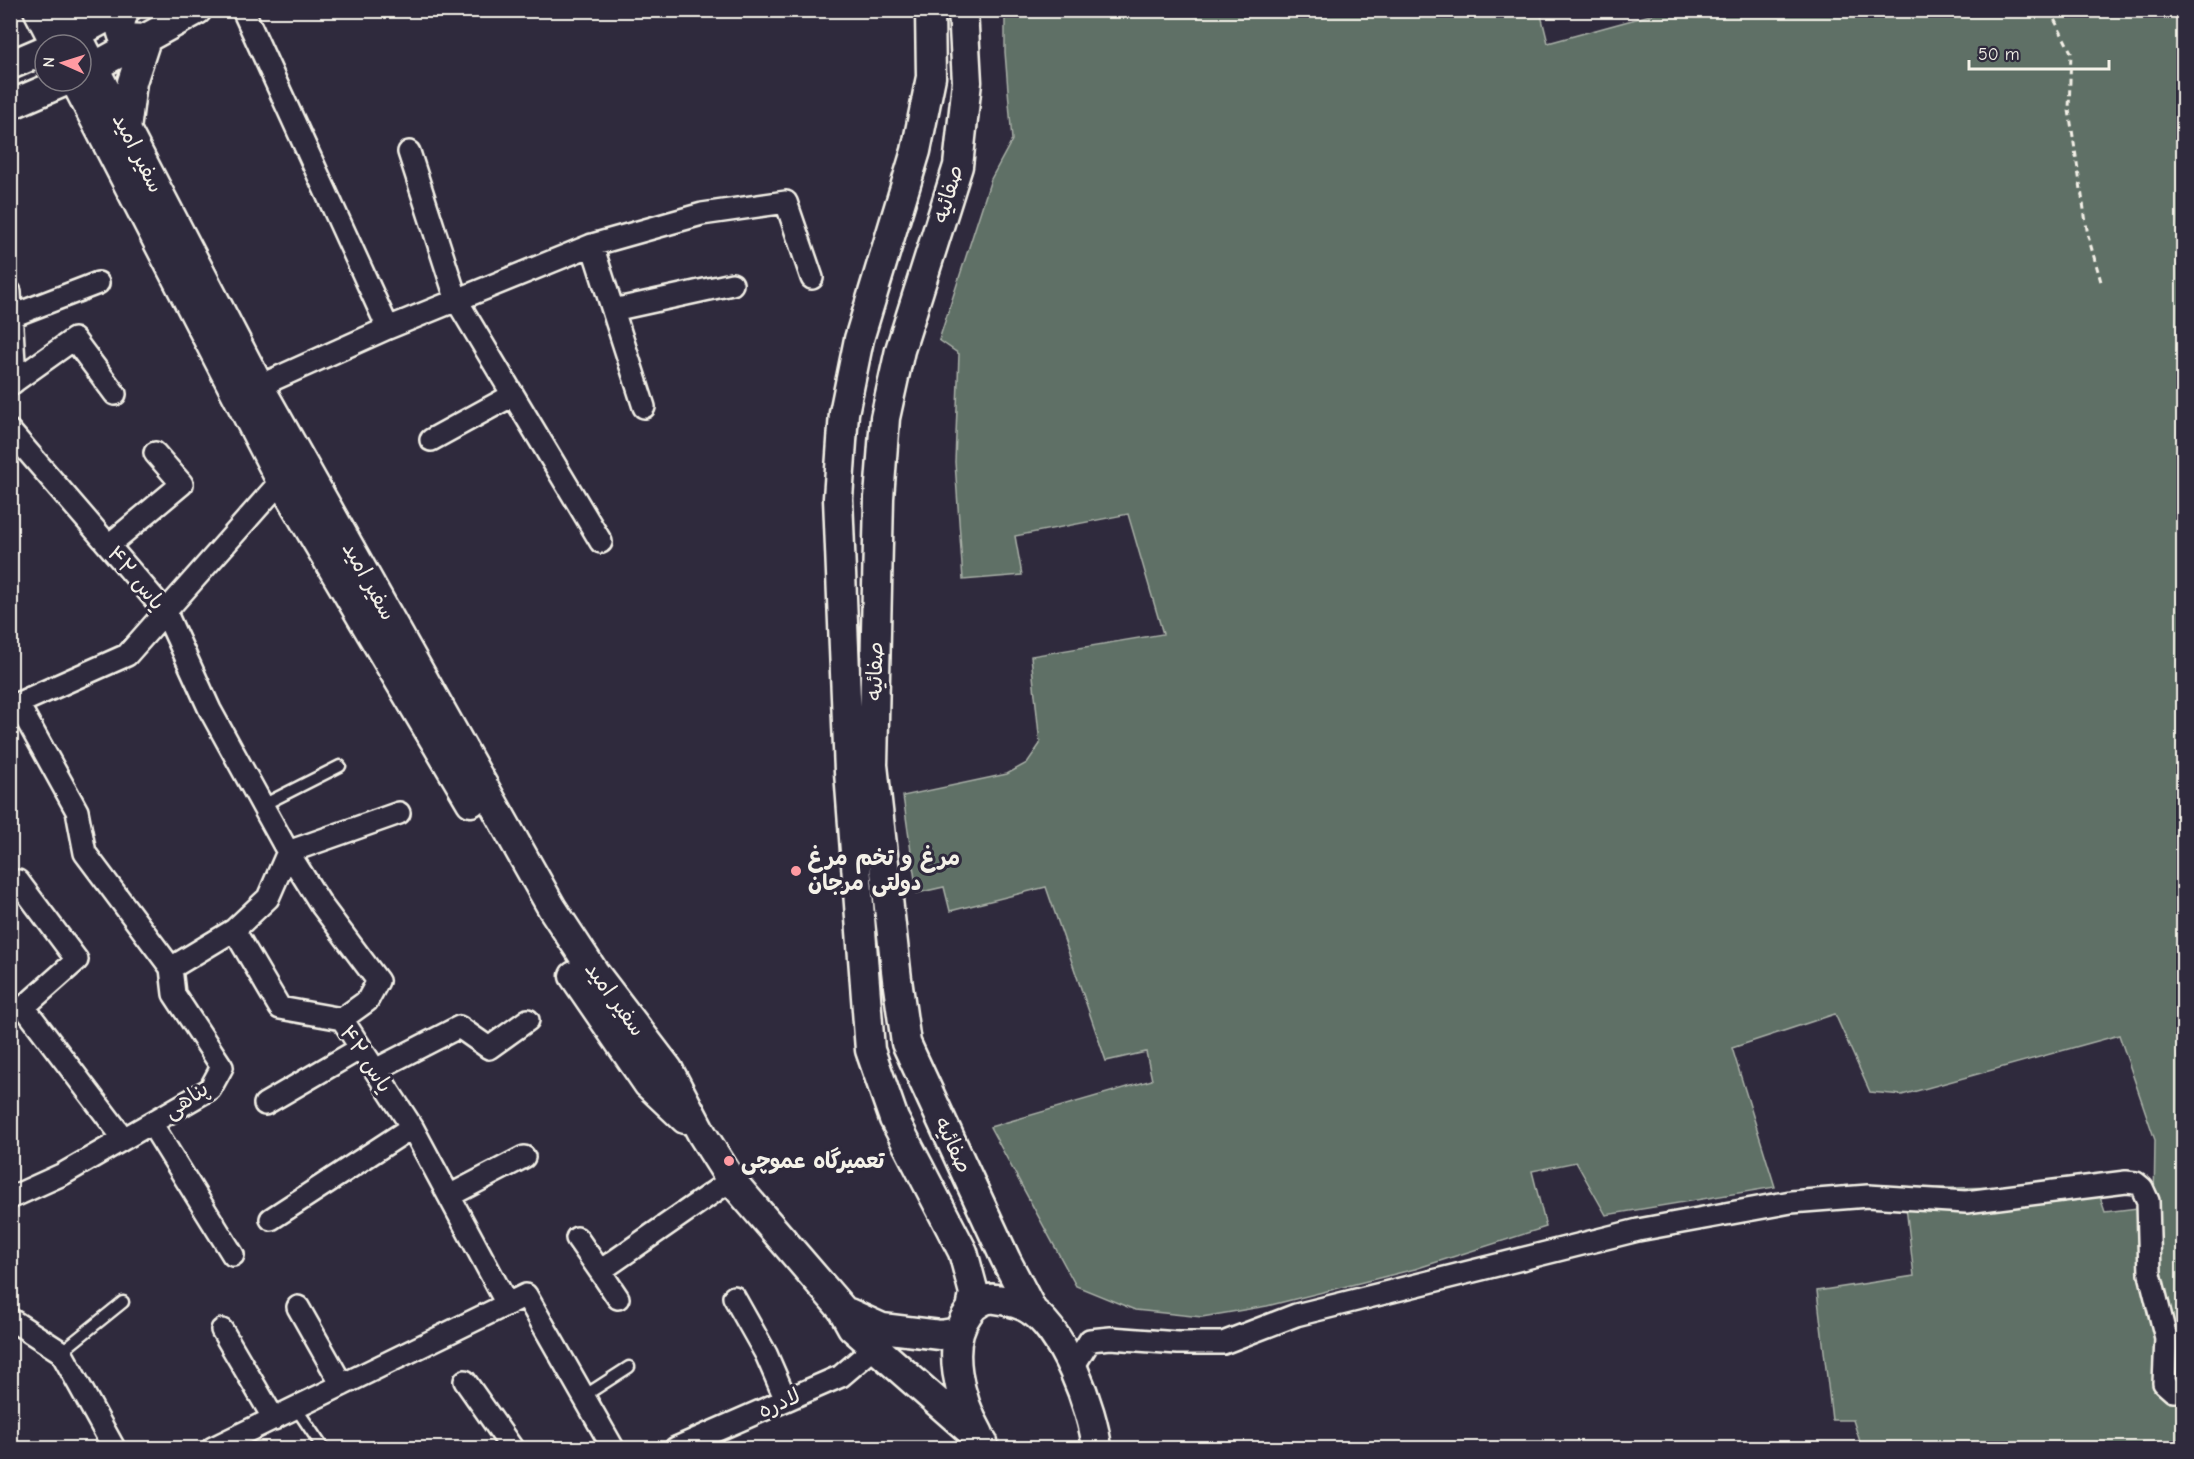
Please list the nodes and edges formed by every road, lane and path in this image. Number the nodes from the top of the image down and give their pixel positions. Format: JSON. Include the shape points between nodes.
{"nodes":[{"id":1,"x":38,"y":10,"type":"edge"},
{"id":2,"x":120,"y":10,"type":"edge"},
{"id":3,"x":126,"y":10,"type":"edge"},
{"id":4,"x":197,"y":10,"type":"edge"},
{"id":5,"x":243,"y":10,"type":"edge"},
{"id":6,"x":930,"y":10,"type":"edge"},
{"id":7,"x":963,"y":10,"type":"edge"},
{"id":8,"x":2052,"y":10,"type":"edge"},
{"id":9,"x":62,"y":33,"type":"edge"},
{"id":10,"x":65,"y":33,"type":"edge"},
{"id":11,"x":146,"y":39,"type":"junction"},
{"id":12,"x":33,"y":55,"type":"edge"},
{"id":13,"x":10,"y":65,"type":"edge"},
{"id":14,"x":93,"y":68,"type":"edge"},
{"id":15,"x":93,"y":91,"type":"edge"},
{"id":16,"x":38,"y":93,"type":"edge"},
{"id":17,"x":10,"y":105,"type":"edge"},
{"id":18,"x":124,"y":143,"type":"junction"},
{"id":19,"x":409,"y":152,"type":"dead end"},
{"id":20,"x":591,"y":245,"type":"junction"},
{"id":21,"x":812,"y":278,"type":"dead end"},
{"id":22,"x":98,"y":283,"type":"dead end"},
{"id":23,"x":732,"y":284,"type":"dead end"},
{"id":24,"x":2102,"y":285,"type":"dead end"},
{"id":25,"x":10,"y":292,"type":"edge"},
{"id":26,"x":457,"y":301,"type":"junction"},
{"id":27,"x":613,"y":310,"type":"junction"},
{"id":28,"x":12,"y":316,"type":"edge"},
{"id":29,"x":388,"y":328,"type":"junction"},
{"id":30,"x":13,"y":383,"type":"edge"},
{"id":31,"x":259,"y":386,"type":"junction"},
{"id":32,"x":115,"y":394,"type":"dead end"},
{"id":33,"x":513,"y":396,"type":"junction"},
{"id":34,"x":644,"y":407,"type":"dead end"},
{"id":35,"x":10,"y":431,"type":"edge"},
{"id":36,"x":431,"y":440,"type":"dead end"},
{"id":37,"x":155,"y":453,"type":"dead end"},
{"id":38,"x":281,"y":481,"type":"junction"},
{"id":39,"x":601,"y":542,"type":"dead end"},
{"id":40,"x":109,"y":545,"type":"junction"},
{"id":41,"x":165,"y":611,"type":"junction"},
{"id":42,"x":14,"y":705,"type":"edge"},
{"id":43,"x":340,"y":766,"type":"dead end"},
{"id":44,"x":263,"y":806,"type":"junction"},
{"id":45,"x":399,"y":813,"type":"dead end"},
{"id":46,"x":288,"y":852,"type":"junction"},
{"id":47,"x":18,"y":881,"type":"dead end"},
{"id":48,"x":234,"y":930,"type":"junction"},
{"id":49,"x":171,"y":968,"type":"junction"},
{"id":50,"x":342,"y":1019,"type":"junction"},
{"id":51,"x":528,"y":1020,"type":"dead end"},
{"id":52,"x":361,"y":1048,"type":"junction"},
{"id":53,"x":375,"y":1070,"type":"junction"},
{"id":54,"x":265,"y":1104,"type":"dead end"},
{"id":55,"x":152,"y":1123,"type":"junction"},
{"id":56,"x":412,"y":1127,"type":"junction"},
{"id":57,"x":702,"y":1134,"type":"junction"},
{"id":58,"x":124,"y":1139,"type":"junction"},
{"id":59,"x":524,"y":1157,"type":"dead end"},
{"id":60,"x":731,"y":1180,"type":"junction"},
{"id":61,"x":449,"y":1197,"type":"junction"},
{"id":62,"x":10,"y":1198,"type":"edge"},
{"id":63,"x":271,"y":1219,"type":"dead end"},
{"id":64,"x":578,"y":1238,"type":"dead end"},
{"id":65,"x":233,"y":1255,"type":"dead end"},
{"id":66,"x":600,"y":1270,"type":"junction"},
{"id":67,"x":734,"y":1297,"type":"dead end"},
{"id":68,"x":618,"y":1298,"type":"dead end"},
{"id":69,"x":123,"y":1302,"type":"dead end"},
{"id":70,"x":507,"y":1304,"type":"junction"},
{"id":71,"x":298,"y":1307,"type":"dead end"},
{"id":72,"x":842,"y":1309,"type":"junction"},
{"id":73,"x":1033,"y":1312,"type":"junction"},
{"id":74,"x":10,"y":1319,"type":"edge"},
{"id":75,"x":965,"y":1321,"type":"junction"},
{"id":76,"x":222,"y":1330,"type":"dead end"},
{"id":77,"x":875,"y":1347,"type":"junction"},
{"id":78,"x":61,"y":1352,"type":"junction"},
{"id":79,"x":629,"y":1367,"type":"dead end"},
{"id":80,"x":1073,"y":1367,"type":"junction"},
{"id":81,"x":465,"y":1381,"type":"dead end"},
{"id":82,"x":342,"y":1385,"type":"junction"},
{"id":83,"x":2184,"y":1391,"type":"edge"},
{"id":84,"x":584,"y":1396,"type":"junction"},
{"id":85,"x":786,"y":1400,"type":"junction"},
{"id":86,"x":296,"y":1408,"type":"junction"},
{"id":87,"x":274,"y":1419,"type":"junction"},
{"id":88,"x":985,"y":1445,"type":"edge"},
{"id":89,"x":114,"y":1449,"type":"edge"},
{"id":90,"x":213,"y":1449,"type":"edge"},
{"id":91,"x":323,"y":1449,"type":"edge"},
{"id":92,"x":512,"y":1449,"type":"edge"},
{"id":93,"x":613,"y":1449,"type":"edge"},
{"id":94,"x":676,"y":1449,"type":"edge"},
{"id":95,"x":1096,"y":1449,"type":"edge"}],
"edges":[{"from":1,"to":9,"type":"street","name":"سفیر امید"},
{"from":2,"to":10,"type":"street"},
{"from":3,"to":11,"type":"street","via":[[120,29],[124,38]]},
{"from":4,"to":11,"type":"street"},
{"from":5,"to":29,"type":"street"},
{"from":6,"to":75,"type":"street","name":"صفائیه","via":[[931,77],[916,151],[859,339],[844,413],[838,498],[849,772],[870,1050],[894,1119],[963,1252],[974,1293]]},
{"from":7,"to":73,"type":"street","name":"صفائیه","via":[[967,82],[958,166],[900,350],[885,418],[879,498],[873,765],[906,1043]]},
{"from":8,"to":24,"type":"path","via":[[2071,52],[2069,110],[2088,236]]},
{"from":11,"to":14,"type":"street"},
{"from":11,"to":18,"type":"street","via":[[132,82]]},
{"from":12,"to":13,"type":"street"},
{"from":15,"to":18,"type":"street","name":"سفیر امید"},
{"from":16,"to":17,"type":"street"},
{"from":18,"to":31,"type":"street","name":"سفیر امید"},
{"from":18,"to":38,"type":"street","name":"سفیر امید"},
{"from":19,"to":26,"type":"street"},
{"from":20,"to":21,"type":"street","via":[[702,214],[786,202]]},
{"from":20,"to":26,"type":"street"},
{"from":20,"to":27,"type":"street"},
{"from":22,"to":28,"type":"street"},
{"from":23,"to":27,"type":"street"},
{"from":25,"to":28,"type":"street"},
{"from":26,"to":29,"type":"street"},
{"from":26,"to":33,"type":"street"},
{"from":27,"to":34,"type":"street"},
{"from":28,"to":30,"type":"street"},
{"from":29,"to":31,"type":"street"},
{"from":30,"to":32,"type":"street","via":[[74,339]]},
{"from":31,"to":57,"type":"street","name":"سفیر امید","via":[[552,908],[594,972],[668,1069]]},
{"from":33,"to":36,"type":"street"},
{"from":33,"to":39,"type":"street"},
{"from":35,"to":40,"type":"street","name":"یاس ۴۲"},
{"from":37,"to":40,"type":"street","via":[[182,484]]},
{"from":38,"to":41,"type":"street"},
{"from":38,"to":57,"type":"street","name":"سفیر امید","via":[[574,976],[648,1084]]},
{"from":40,"to":41,"type":"street","name":"یاس ۴۲"},
{"from":41,"to":42,"type":"street","via":[[128,655]]},
{"from":41,"to":44,"type":"street","name":"یاس ۴۲","via":[[210,710]]},
{"from":42,"to":49,"type":"street","via":[[78,811],[85,853]]},
{"from":43,"to":44,"type":"lane"},
{"from":44,"to":46,"type":"street","name":"یاس ۴۲"},
{"from":45,"to":46,"type":"street"},
{"from":46,"to":48,"type":"street","via":[[268,898]]},
{"from":46,"to":50,"type":"street","name":"یاس ۴۲","via":[[322,906],[378,981],[367,1001]]},
{"from":47,"to":58,"type":"street","via":[[77,960],[24,1007]]},
{"from":48,"to":49,"type":"street"},
{"from":48,"to":50,"type":"street","name":"یاس ۴۲","via":[[280,1008]]},
{"from":49,"to":55,"type":"street","name":"پناهی","via":[[174,994],[222,1067],[210,1089]]},
{"from":50,"to":52,"type":"street","name":"یاس ۴۲"},
{"from":51,"to":53,"type":"street","via":[[489,1048],[459,1027]]},
{"from":52,"to":53,"type":"street","name":"یاس ۴۲"},
{"from":52,"to":54,"type":"street"},
{"from":53,"to":56,"type":"street","name":"یاس ۴۲"},
{"from":55,"to":58,"type":"street","name":"پناهی"},
{"from":55,"to":65,"type":"street"},
{"from":56,"to":61,"type":"street","name":"یاس ۴۲"},
{"from":56,"to":63,"type":"street"},
{"from":57,"to":60,"type":"street","name":"سفیر امید"},
{"from":58,"to":62,"type":"street","name":"پناهی","via":[[63,1174]]},
{"from":59,"to":61,"type":"street"},
{"from":60,"to":66,"type":"street"},
{"from":60,"to":72,"type":"street","name":"سفیر امید"},
{"from":61,"to":70,"type":"street","name":"یاس ۴۲"},
{"from":64,"to":66,"type":"street"},
{"from":66,"to":68,"type":"street"},
{"from":67,"to":85,"type":"street"},
{"from":69,"to":78,"type":"lane"},
{"from":70,"to":82,"type":"street"},
{"from":70,"to":84,"type":"street","via":[[526,1295]]},
{"from":71,"to":82,"type":"street"},
{"from":72,"to":75,"type":"street","via":[[882,1328],[940,1335]]},
{"from":72,"to":77,"type":"street","name":"سفیر امید","via":[[852,1327]]},
{"from":73,"to":75,"type":"street","via":[[994,1298],[975,1304]]},
{"from":73,"to":80,"type":"street","via":[[1050,1329]]},
{"from":74,"to":78,"type":"street"},
{"from":75,"to":88,"type":"street","name":"صفائیه","via":[[957,1357],[960,1391]]},
{"from":76,"to":87,"type":"street"},
{"from":77,"to":85,"type":"street","name":"لادره","via":[[841,1376]]},
{"from":77,"to":88,"type":"street","name":"سفیر امید"},
{"from":78,"to":89,"type":"street"},
{"from":79,"to":84,"type":"lane"},
{"from":80,"to":83,"type":"street","via":[[1090,1340],[1223,1344],[1296,1315],[1422,1283],[1638,1230],[1791,1202],[1868,1196],[1966,1202],[2126,1182],[2142,1188],[2148,1201],[2150,1274],[2166,1338],[2164,1383],[2173,1391]]},
{"from":80,"to":95,"type":"street","via":[[1088,1408]]},
{"from":81,"to":92,"type":"street"},
{"from":82,"to":86,"type":"street"},
{"from":84,"to":93,"type":"street"},
{"from":85,"to":94,"type":"street","name":"لادره"},
{"from":86,"to":87,"type":"street"},
{"from":86,"to":91,"type":"lane"},
{"from":87,"to":90,"type":"street"}]}
